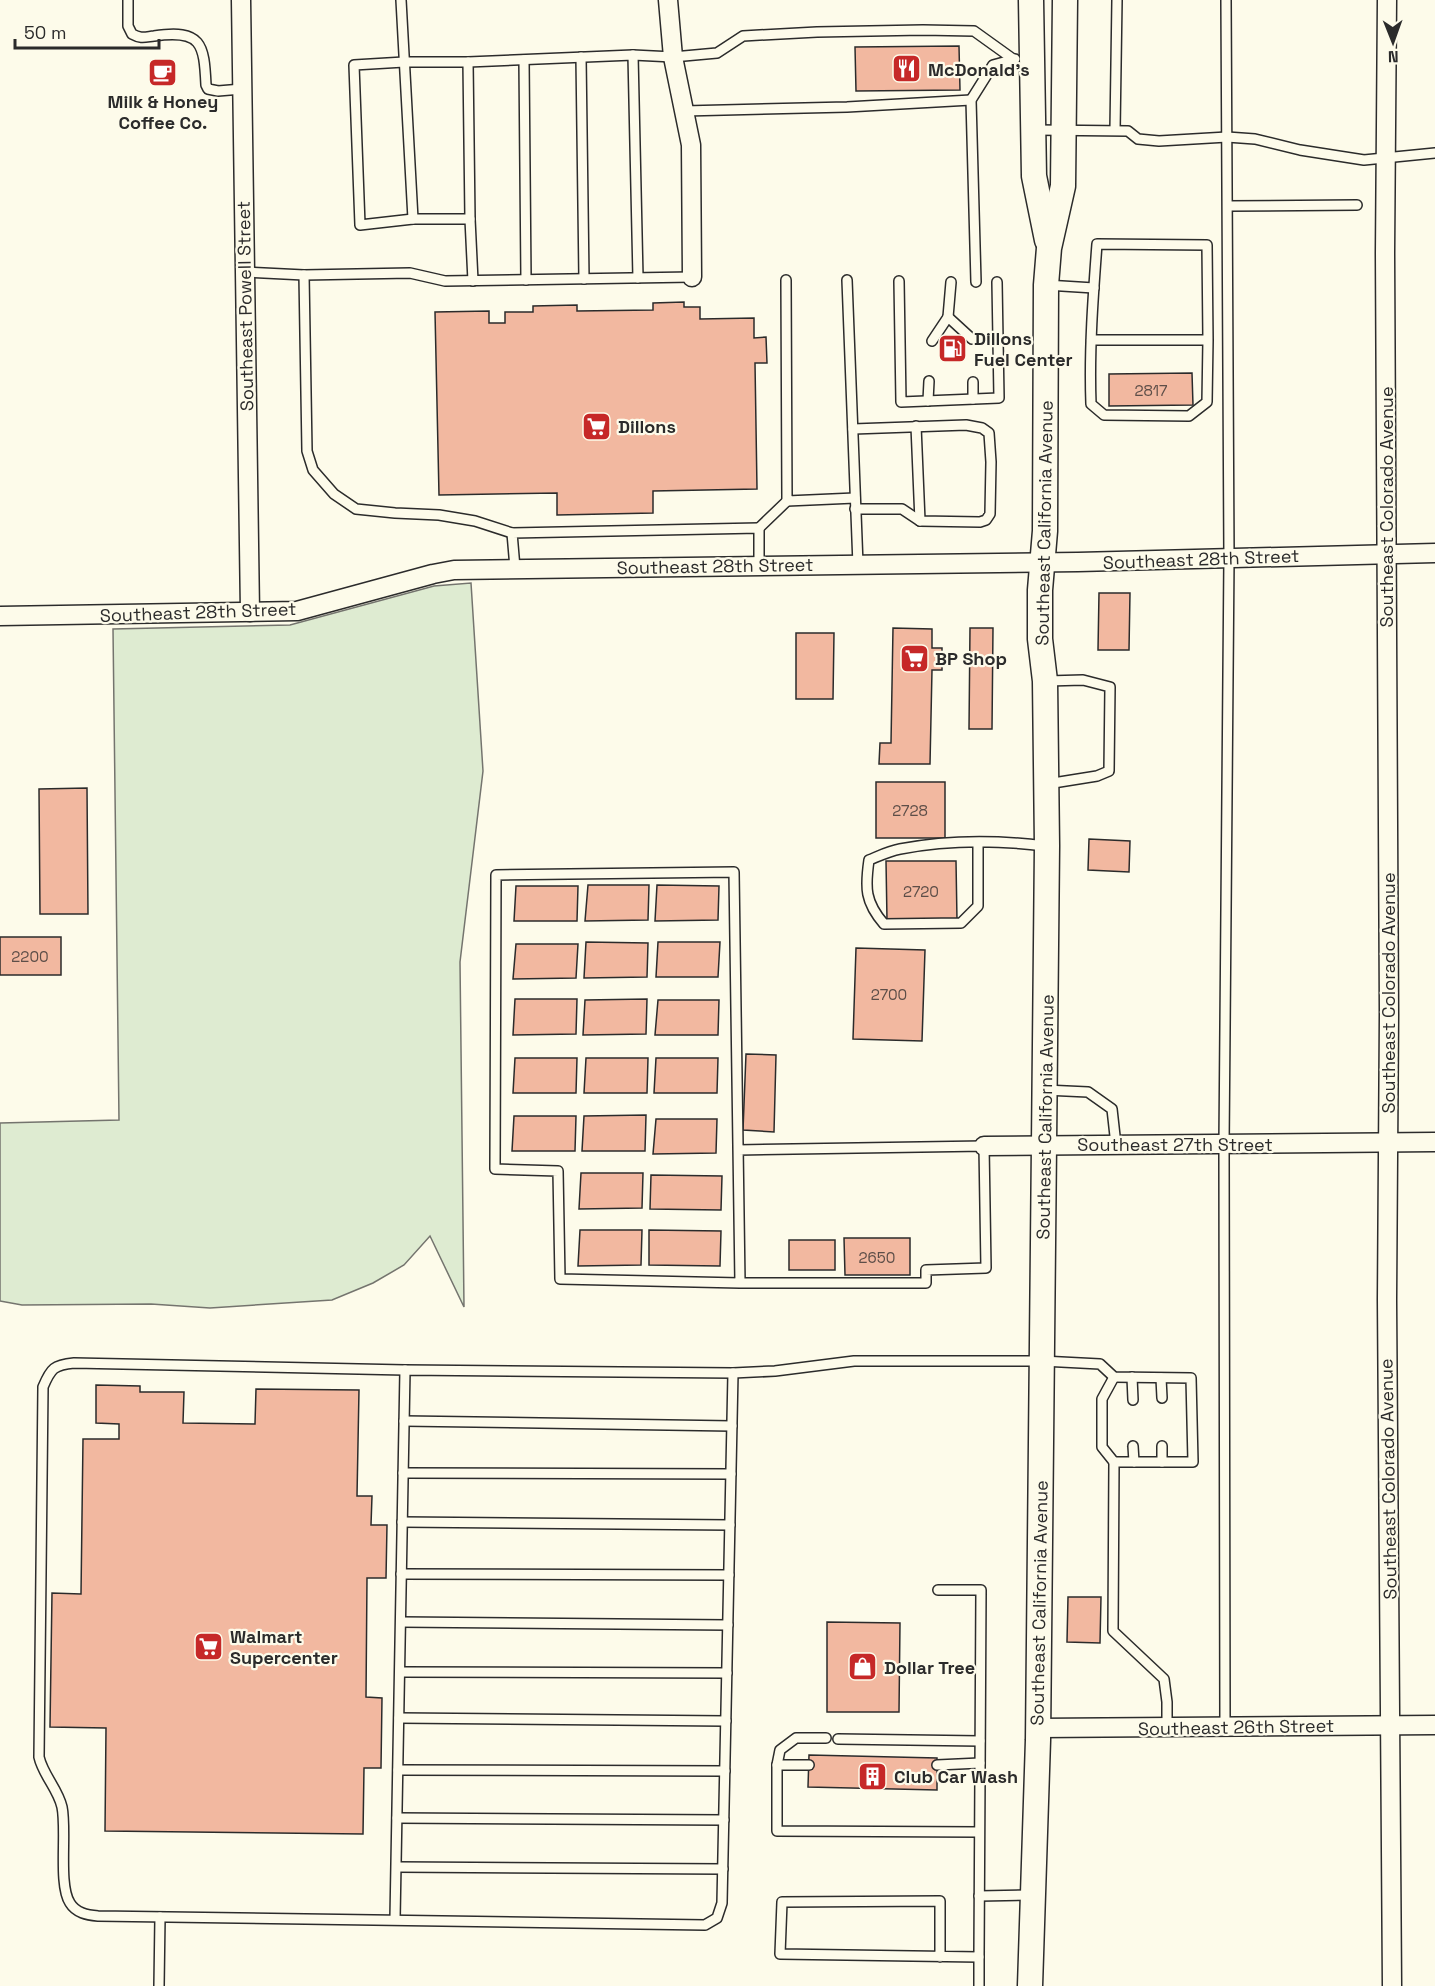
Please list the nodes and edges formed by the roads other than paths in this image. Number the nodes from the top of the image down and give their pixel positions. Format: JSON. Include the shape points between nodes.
{"nodes":[{"id":1,"x":128,"y":0,"type":"edge"},
{"id":2,"x":242,"y":0,"type":"edge"},
{"id":3,"x":400,"y":0,"type":"edge"},
{"id":4,"x":668,"y":0,"type":"edge"},
{"id":5,"x":1031,"y":0,"type":"edge"},
{"id":6,"x":1065,"y":0,"type":"edge"},
{"id":7,"x":1117,"y":0,"type":"edge"},
{"id":8,"x":1226,"y":0,"type":"edge"},
{"id":9,"x":1387,"y":0,"type":"edge"},
{"id":10,"x":633,"y":55,"type":"junction"},
{"id":11,"x":581,"y":57,"type":"junction"},
{"id":12,"x":673,"y":57,"type":"junction"},
{"id":13,"x":524,"y":60,"type":"junction"},
{"id":14,"x":1023,"y":60,"type":"junction"},
{"id":15,"x":404,"y":62,"type":"junction"},
{"id":16,"x":468,"y":62,"type":"junction"},
{"id":17,"x":242,"y":90,"type":"junction"},
{"id":18,"x":971,"y":100,"type":"junction"},
{"id":19,"x":684,"y":111,"type":"junction"},
{"id":20,"x":1033,"y":130,"type":"junction"},
{"id":21,"x":1064,"y":130,"type":"junction"},
{"id":22,"x":1115,"y":130,"type":"junction"},
{"id":23,"x":1227,"y":137,"type":"junction"},
{"id":24,"x":1435,"y":153,"type":"edge"},
{"id":25,"x":1386,"y":158,"type":"junction"},
{"id":26,"x":1357,"y":205,"type":"dead end"},
{"id":27,"x":1228,"y":206,"type":"junction"},
{"id":28,"x":413,"y":219,"type":"junction"},
{"id":29,"x":470,"y":219,"type":"junction"},
{"id":30,"x":1207,"y":245,"type":"junction"},
{"id":31,"x":1228,"y":246,"type":"junction"},
{"id":32,"x":1049,"y":248,"type":"junction"},
{"id":33,"x":244,"y":272,"type":"junction"},
{"id":34,"x":304,"y":275,"type":"junction"},
{"id":35,"x":692,"y":277,"type":"joint"},
{"id":36,"x":638,"y":278,"type":"junction"},
{"id":37,"x":584,"y":279,"type":"junction"},
{"id":38,"x":473,"y":280,"type":"junction"},
{"id":39,"x":526,"y":280,"type":"junction"},
{"id":40,"x":786,"y":280,"type":"dead end"},
{"id":41,"x":847,"y":280,"type":"dead end"},
{"id":42,"x":899,"y":281,"type":"dead end"},
{"id":43,"x":951,"y":282,"type":"dead end"},
{"id":44,"x":976,"y":282,"type":"dead end"},
{"id":45,"x":997,"y":282,"type":"dead end"},
{"id":46,"x":1046,"y":285,"type":"junction"},
{"id":47,"x":1094,"y":288,"type":"junction"},
{"id":48,"x":948,"y":317,"type":"junction"},
{"id":49,"x":972,"y":339,"type":"dead end"},
{"id":50,"x":1091,"y":340,"type":"junction"},
{"id":51,"x":1208,"y":340,"type":"junction"},
{"id":52,"x":932,"y":341,"type":"dead end"},
{"id":53,"x":930,"y":381,"type":"dead end"},
{"id":54,"x":973,"y":382,"type":"dead end"},
{"id":55,"x":974,"y":399,"type":"junction"},
{"id":56,"x":928,"y":400,"type":"junction"},
{"id":57,"x":916,"y":426,"type":"junction"},
{"id":58,"x":853,"y":429,"type":"junction"},
{"id":59,"x":855,"y":498,"type":"junction"},
{"id":60,"x":787,"y":501,"type":"junction"},
{"id":61,"x":855,"y":509,"type":"junction"},
{"id":62,"x":920,"y":521,"type":"junction"},
{"id":63,"x":759,"y":528,"type":"junction"},
{"id":64,"x":512,"y":533,"type":"junction"},
{"id":65,"x":1435,"y":553,"type":"edge"},
{"id":66,"x":1386,"y":554,"type":"junction"},
{"id":67,"x":1229,"y":558,"type":"junction"},
{"id":68,"x":1043,"y":563,"type":"junction"},
{"id":69,"x":858,"y":565,"type":"junction"},
{"id":70,"x":759,"y":566,"type":"junction"},
{"id":71,"x":514,"y":568,"type":"junction"},
{"id":72,"x":250,"y":612,"type":"junction"},
{"id":73,"x":0,"y":616,"type":"edge"},
{"id":74,"x":1045,"y":681,"type":"junction"},
{"id":75,"x":1047,"y":783,"type":"junction"},
{"id":76,"x":978,"y":842,"type":"junction"},
{"id":77,"x":1047,"y":846,"type":"junction"},
{"id":78,"x":1045,"y":1090,"type":"junction"},
{"id":79,"x":1435,"y":1142,"type":"edge"},
{"id":80,"x":1388,"y":1143,"type":"junction"},
{"id":81,"x":1116,"y":1144,"type":"junction"},
{"id":82,"x":1044,"y":1145,"type":"junction"},
{"id":83,"x":1224,"y":1145,"type":"junction"},
{"id":84,"x":984,"y":1146,"type":"junction"},
{"id":85,"x":738,"y":1150,"type":"junction"},
{"id":86,"x":740,"y":1283,"type":"junction"},
{"id":87,"x":1042,"y":1360,"type":"junction"},
{"id":88,"x":405,"y":1370,"type":"junction"},
{"id":89,"x":733,"y":1373,"type":"junction"},
{"id":90,"x":1114,"y":1377,"type":"junction"},
{"id":91,"x":1132,"y":1377,"type":"junction"},
{"id":92,"x":1161,"y":1378,"type":"junction"},
{"id":93,"x":1162,"y":1398,"type":"dead end"},
{"id":94,"x":1132,"y":1400,"type":"dead end"},
{"id":95,"x":404,"y":1421,"type":"junction"},
{"id":96,"x":732,"y":1426,"type":"junction"},
{"id":97,"x":1133,"y":1446,"type":"dead end"},
{"id":98,"x":1162,"y":1446,"type":"dead end"},
{"id":99,"x":1114,"y":1462,"type":"junction"},
{"id":100,"x":1134,"y":1462,"type":"junction"},
{"id":101,"x":1162,"y":1462,"type":"junction"},
{"id":102,"x":403,"y":1473,"type":"junction"},
{"id":103,"x":731,"y":1474,"type":"junction"},
{"id":104,"x":402,"y":1522,"type":"junction"},
{"id":105,"x":730,"y":1525,"type":"junction"},
{"id":106,"x":401,"y":1574,"type":"junction"},
{"id":107,"x":729,"y":1575,"type":"junction"},
{"id":108,"x":938,"y":1590,"type":"dead end"},
{"id":109,"x":400,"y":1622,"type":"junction"},
{"id":110,"x":728,"y":1625,"type":"junction"},
{"id":111,"x":400,"y":1672,"type":"junction"},
{"id":112,"x":727,"y":1673,"type":"junction"},
{"id":113,"x":399,"y":1718,"type":"junction"},
{"id":114,"x":726,"y":1721,"type":"junction"},
{"id":115,"x":1435,"y":1725,"type":"edge"},
{"id":116,"x":1391,"y":1726,"type":"junction"},
{"id":117,"x":1225,"y":1727,"type":"junction"},
{"id":118,"x":1038,"y":1728,"type":"junction"},
{"id":119,"x":1167,"y":1728,"type":"junction"},
{"id":120,"x":826,"y":1738,"type":"dead end"},
{"id":121,"x":838,"y":1738,"type":"dead end"},
{"id":122,"x":980,"y":1741,"type":"junction"},
{"id":123,"x":980,"y":1763,"type":"junction"},
{"id":124,"x":777,"y":1765,"type":"junction"},
{"id":125,"x":809,"y":1765,"type":"dead end"},
{"id":126,"x":937,"y":1765,"type":"dead end"},
{"id":127,"x":398,"y":1770,"type":"junction"},
{"id":128,"x":725,"y":1771,"type":"junction"},
{"id":129,"x":397,"y":1818,"type":"junction"},
{"id":130,"x":724,"y":1820,"type":"junction"},
{"id":131,"x":979,"y":1833,"type":"junction"},
{"id":132,"x":397,"y":1867,"type":"junction"},
{"id":133,"x":723,"y":1869,"type":"junction"},
{"id":134,"x":1033,"y":1895,"type":"junction"},
{"id":135,"x":980,"y":1896,"type":"junction"},
{"id":136,"x":160,"y":1917,"type":"junction"},
{"id":137,"x":395,"y":1919,"type":"junction"},
{"id":138,"x":940,"y":1957,"type":"junction"},
{"id":139,"x":979,"y":1957,"type":"junction"},
{"id":140,"x":159,"y":1986,"type":"edge"},
{"id":141,"x":979,"y":1986,"type":"edge"},
{"id":142,"x":1030,"y":1986,"type":"edge"},
{"id":143,"x":1392,"y":1986,"type":"edge"}],
"edges":[{"from":1,"to":17,"type":"lane","via":[[128,26],[132,34],[144,39],[172,35],[196,39],[204,52],[208,89]]},
{"from":2,"to":17,"type":"street","name":"Southeast Powell Street"},
{"from":3,"to":15,"type":"lane"},
{"from":4,"to":12,"type":"street"},
{"from":5,"to":14,"type":"main road","name":"Southeast California Avenue"},
{"from":6,"to":21,"type":"main road","name":"Southeast California Avenue"},
{"from":7,"to":22,"type":"lane"},
{"from":8,"to":23,"type":"lane"},
{"from":9,"to":25,"type":"street","name":"Southeast Colorado Avenue"},
{"from":10,"to":11,"type":"lane"},
{"from":10,"to":12,"type":"lane"},
{"from":10,"to":36,"type":"lane"},
{"from":11,"to":13,"type":"lane"},
{"from":11,"to":37,"type":"lane"},
{"from":12,"to":14,"type":"lane","via":[[717,53],[743,36],[974,31]]},
{"from":12,"to":19,"type":"street"},
{"from":13,"to":16,"type":"lane"},
{"from":13,"to":39,"type":"lane"},
{"from":14,"to":18,"type":"lane","via":[[993,65]]},
{"from":14,"to":20,"type":"main road","name":"Southeast California Avenue"},
{"from":15,"to":16,"type":"lane"},
{"from":15,"to":28,"type":"lane"},
{"from":15,"to":28,"type":"lane","via":[[354,65],[360,225]]},
{"from":16,"to":29,"type":"lane"},
{"from":17,"to":33,"type":"street","name":"Southeast Powell Street"},
{"from":18,"to":19,"type":"lane"},
{"from":18,"to":44,"type":"lane"},
{"from":19,"to":35,"type":"street","via":[[691,145]]},
{"from":20,"to":21,"type":"lane"},
{"from":20,"to":32,"type":"main road","name":"Southeast California Avenue","via":[[1034,176]]},
{"from":21,"to":22,"type":"lane"},
{"from":21,"to":32,"type":"main road","name":"Southeast California Avenue","via":[[1064,186]]},
{"from":22,"to":23,"type":"lane","via":[[1128,131],[1138,139],[1159,141]]},
{"from":23,"to":25,"type":"lane","via":[[1364,160]]},
{"from":23,"to":27,"type":"lane"},
{"from":24,"to":25,"type":"lane"},
{"from":25,"to":66,"type":"street","name":"Southeast Colorado Avenue"},
{"from":26,"to":27,"type":"lane"},
{"from":27,"to":31,"type":"lane"},
{"from":28,"to":29,"type":"lane"},
{"from":29,"to":38,"type":"lane"},
{"from":30,"to":31,"type":"lane"},
{"from":30,"to":47,"type":"lane","via":[[1097,244]]},
{"from":30,"to":51,"type":"lane"},
{"from":31,"to":67,"type":"lane"},
{"from":32,"to":46,"type":"main road","name":"Southeast California Avenue"},
{"from":33,"to":34,"type":"lane"},
{"from":33,"to":72,"type":"street","name":"Southeast Powell Street"},
{"from":34,"to":38,"type":"lane","via":[[410,273],[445,281]]},
{"from":34,"to":64,"type":"lane","via":[[307,451],[313,470],[334,494],[356,509],[439,515]]},
{"from":35,"to":36,"type":"lane"},
{"from":36,"to":37,"type":"lane"},
{"from":37,"to":39,"type":"lane"},
{"from":38,"to":39,"type":"lane"},
{"from":40,"to":60,"type":"lane"},
{"from":41,"to":58,"type":"lane"},
{"from":42,"to":56,"type":"lane","via":[[901,402]]},
{"from":43,"to":48,"type":"lane"},
{"from":45,"to":55,"type":"lane","via":[[999,398]]},
{"from":46,"to":47,"type":"lane"},
{"from":46,"to":68,"type":"main road","name":"Southeast California Avenue"},
{"from":47,"to":50,"type":"lane"},
{"from":48,"to":49,"type":"lane"},
{"from":48,"to":52,"type":"lane"},
{"from":50,"to":51,"type":"lane"},
{"from":50,"to":51,"type":"lane","via":[[1091,404],[1104,415],[1156,417],[1189,416],[1207,402]]},
{"from":53,"to":56,"type":"lane"},
{"from":54,"to":55,"type":"lane"},
{"from":55,"to":56,"type":"lane"},
{"from":57,"to":58,"type":"lane"},
{"from":57,"to":62,"type":"lane"},
{"from":57,"to":62,"type":"lane","via":[[982,428],[989,433],[991,462],[990,514],[986,520]]},
{"from":58,"to":59,"type":"lane"},
{"from":59,"to":60,"type":"lane"},
{"from":59,"to":61,"type":"lane"},
{"from":60,"to":63,"type":"lane"},
{"from":61,"to":62,"type":"lane","via":[[902,509]]},
{"from":61,"to":69,"type":"lane"},
{"from":63,"to":64,"type":"lane"},
{"from":63,"to":70,"type":"lane"},
{"from":64,"to":71,"type":"lane"},
{"from":65,"to":66,"type":"street","name":"Southeast 28th Street"},
{"from":66,"to":67,"type":"street","name":"Southeast 28th Street"},
{"from":66,"to":80,"type":"street","name":"Southeast Colorado Avenue"},
{"from":67,"to":68,"type":"street","name":"Southeast 28th Street"},
{"from":67,"to":83,"type":"lane"},
{"from":68,"to":69,"type":"street","name":"Southeast 28th Street"},
{"from":68,"to":74,"type":"main road","name":"Southeast California Avenue","via":[[1040,639]]},
{"from":69,"to":70,"type":"street","name":"Southeast 28th Street"},
{"from":70,"to":71,"type":"street","name":"Southeast 28th Street"},
{"from":71,"to":72,"type":"street","name":"Southeast 28th Street","via":[[454,570],[297,612]]},
{"from":72,"to":73,"type":"street","name":"Southeast 28th Street"},
{"from":74,"to":75,"type":"main road","name":"Southeast California Avenue"},
{"from":74,"to":75,"type":"lane","via":[[1083,680],[1110,687],[1108,771]]},
{"from":75,"to":77,"type":"main road","name":"Southeast California Avenue"},
{"from":76,"to":76,"type":"lane","via":[[898,849],[869,860],[865,887],[873,911],[884,924],[961,923],[978,906]]},
{"from":76,"to":77,"type":"lane"},
{"from":77,"to":78,"type":"main road","name":"Southeast California Avenue"},
{"from":78,"to":81,"type":"lane","via":[[1088,1092],[1112,1109]]},
{"from":78,"to":82,"type":"main road","name":"Southeast California Avenue"},
{"from":79,"to":80,"type":"street","name":"Southeast 27th Street"},
{"from":80,"to":83,"type":"street","name":"Southeast 27th Street"},
{"from":80,"to":116,"type":"street","name":"Southeast Colorado Avenue"},
{"from":81,"to":82,"type":"street","name":"Southeast 27th Street"},
{"from":81,"to":83,"type":"street","name":"Southeast 27th Street"},
{"from":82,"to":84,"type":"street","name":"Southeast 27th Street"},
{"from":82,"to":87,"type":"main road","name":"Southeast California Avenue"},
{"from":83,"to":117,"type":"lane"},
{"from":84,"to":85,"type":"lane","name":"Southeast 27th Street"},
{"from":84,"to":86,"type":"lane","via":[[986,1268],[926,1270],[926,1282]]},
{"from":85,"to":86,"type":"lane"},
{"from":85,"to":86,"type":"lane","via":[[734,872],[496,875],[495,1169],[558,1171],[560,1279]]},
{"from":87,"to":89,"type":"lane","via":[[854,1361]]},
{"from":87,"to":90,"type":"lane","via":[[1100,1364]]},
{"from":87,"to":118,"type":"main road","name":"Southeast California Avenue"},
{"from":88,"to":89,"type":"lane"},
{"from":88,"to":95,"type":"lane"},
{"from":88,"to":136,"type":"lane","via":[[74,1363],[58,1365],[49,1373],[43,1387],[39,1757],[64,1816],[65,1887],[70,1903],[83,1914]]},
{"from":89,"to":96,"type":"lane"},
{"from":90,"to":91,"type":"lane"},
{"from":90,"to":99,"type":"lane","via":[[1102,1399],[1102,1447]]},
{"from":91,"to":92,"type":"lane"},
{"from":91,"to":94,"type":"lane"},
{"from":92,"to":93,"type":"lane"},
{"from":92,"to":101,"type":"lane","via":[[1191,1378],[1192,1462]]},
{"from":95,"to":96,"type":"lane"},
{"from":95,"to":102,"type":"lane"},
{"from":96,"to":103,"type":"lane"},
{"from":97,"to":100,"type":"lane"},
{"from":98,"to":101,"type":"lane"},
{"from":99,"to":100,"type":"lane"},
{"from":99,"to":119,"type":"lane","via":[[1113,1631],[1164,1679]]},
{"from":100,"to":101,"type":"lane"},
{"from":102,"to":103,"type":"lane"},
{"from":102,"to":104,"type":"lane"},
{"from":103,"to":105,"type":"lane"},
{"from":104,"to":105,"type":"lane"},
{"from":104,"to":106,"type":"lane"},
{"from":105,"to":107,"type":"lane"},
{"from":106,"to":107,"type":"lane"},
{"from":106,"to":109,"type":"lane"},
{"from":107,"to":110,"type":"lane"},
{"from":108,"to":122,"type":"lane","via":[[981,1590]]},
{"from":109,"to":110,"type":"lane"},
{"from":109,"to":111,"type":"lane"},
{"from":110,"to":112,"type":"lane"},
{"from":111,"to":112,"type":"lane"},
{"from":111,"to":113,"type":"lane"},
{"from":112,"to":114,"type":"lane"},
{"from":113,"to":114,"type":"lane"},
{"from":113,"to":127,"type":"lane"},
{"from":114,"to":128,"type":"lane"},
{"from":115,"to":116,"type":"street","name":"Southeast 26th Street"},
{"from":116,"to":117,"type":"street","name":"Southeast 26th Street"},
{"from":116,"to":143,"type":"street","name":"Southeast Colorado Avenue"},
{"from":117,"to":119,"type":"street","name":"Southeast 26th Street"},
{"from":118,"to":119,"type":"street","name":"Southeast 26th Street"},
{"from":118,"to":134,"type":"main road","name":"Southeast California Avenue"},
{"from":120,"to":124,"type":"lane","via":[[796,1738],[780,1750]]},
{"from":121,"to":122,"type":"lane"},
{"from":122,"to":123,"type":"lane"},
{"from":123,"to":126,"type":"lane"},
{"from":123,"to":131,"type":"lane"},
{"from":124,"to":125,"type":"lane"},
{"from":124,"to":131,"type":"lane","via":[[777,1831]]},
{"from":127,"to":128,"type":"lane"},
{"from":127,"to":129,"type":"lane"},
{"from":128,"to":130,"type":"lane"},
{"from":129,"to":130,"type":"lane"},
{"from":129,"to":132,"type":"lane"},
{"from":130,"to":133,"type":"lane"},
{"from":131,"to":135,"type":"lane"},
{"from":132,"to":133,"type":"lane"},
{"from":132,"to":137,"type":"lane"},
{"from":133,"to":137,"type":"lane","via":[[722,1903],[717,1918],[705,1925]]},
{"from":134,"to":135,"type":"lane"},
{"from":134,"to":142,"type":"main road","name":"Southeast California Avenue"},
{"from":135,"to":139,"type":"lane"},
{"from":136,"to":137,"type":"lane"},
{"from":136,"to":140,"type":"lane"},
{"from":138,"to":138,"type":"lane","via":[[940,1901],[782,1902],[780,1954]]},
{"from":138,"to":139,"type":"lane"},
{"from":139,"to":141,"type":"lane"}]}
